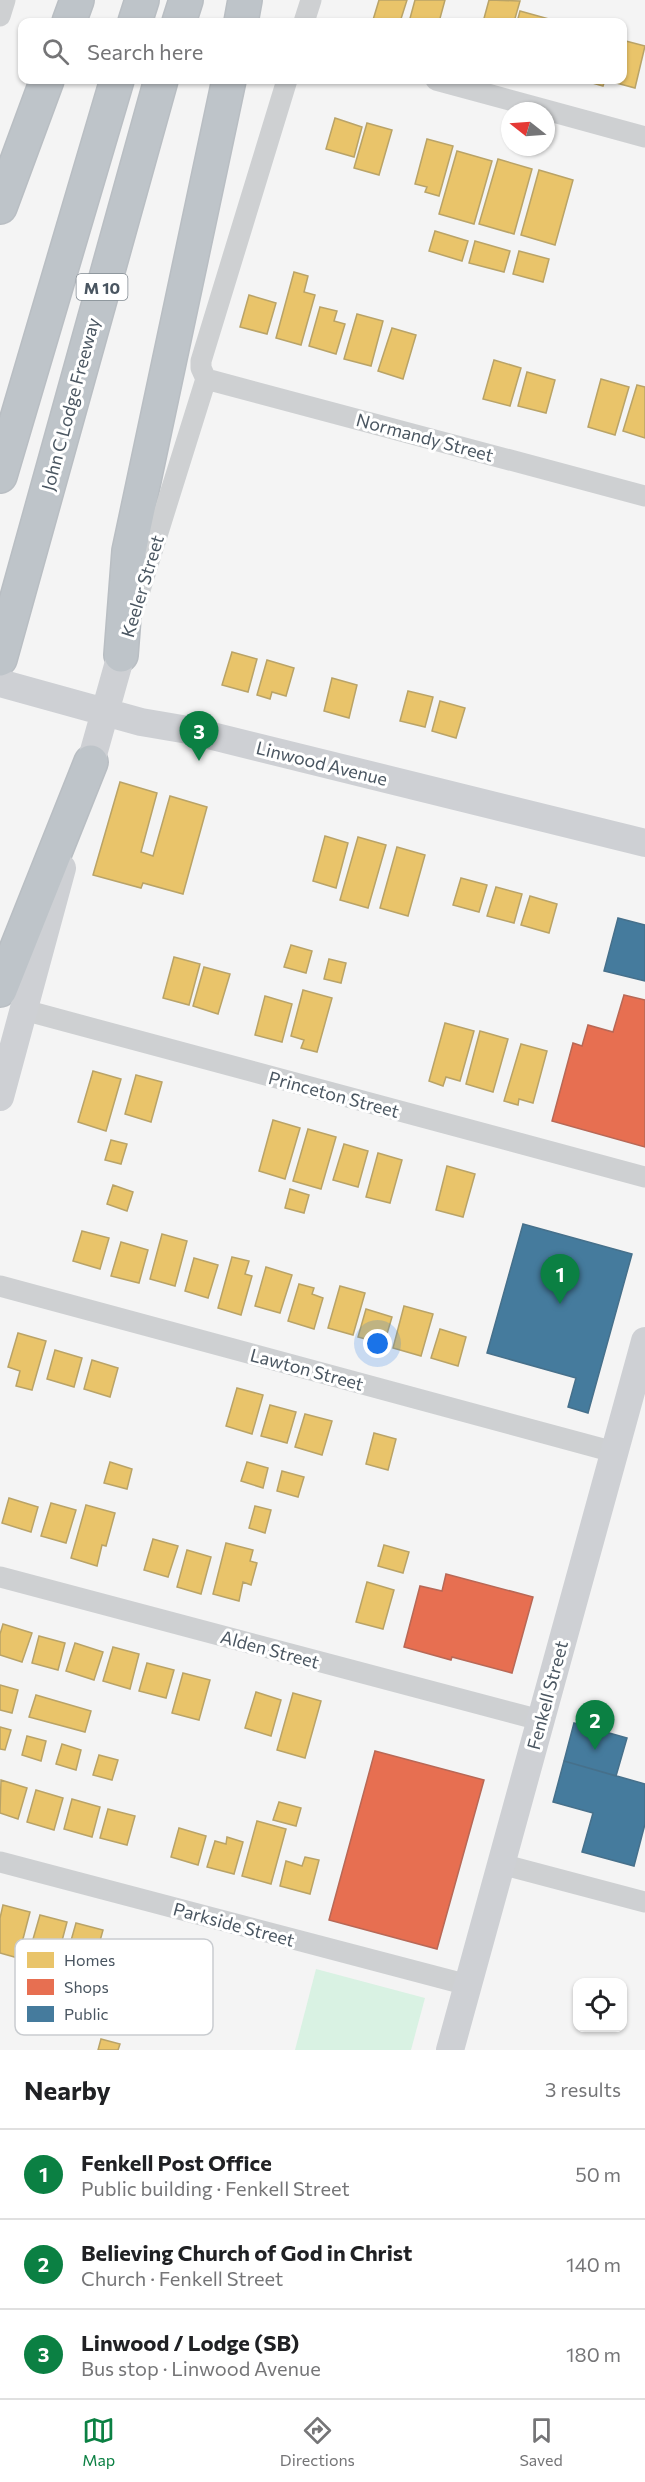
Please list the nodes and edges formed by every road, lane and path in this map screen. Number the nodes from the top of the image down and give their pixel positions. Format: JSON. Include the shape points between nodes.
{"nodes":[{"id":1,"x":5,"y":0,"type":"edge"},
{"id":2,"x":77,"y":0,"type":"edge"},
{"id":3,"x":142,"y":0,"type":"edge"},
{"id":4,"x":186,"y":0,"type":"edge"},
{"id":5,"x":245,"y":0,"type":"edge"},
{"id":6,"x":311,"y":0,"type":"edge"},
{"id":7,"x":0,"y":16,"type":"edge"},
{"id":8,"x":70,"y":18,"type":"edge"},
{"id":9,"x":136,"y":18,"type":"edge"},
{"id":10,"x":180,"y":18,"type":"edge"},
{"id":11,"x":242,"y":18,"type":"edge"},
{"id":12,"x":305,"y":18,"type":"edge"},
{"id":13,"x":46,"y":84,"type":"edge"},
{"id":14,"x":116,"y":84,"type":"edge"},
{"id":15,"x":160,"y":84,"type":"edge"},
{"id":16,"x":228,"y":84,"type":"edge"},
{"id":17,"x":286,"y":84,"type":"edge"},
{"id":18,"x":451,"y":84,"type":"edge"},
{"id":19,"x":645,"y":136,"type":"edge"},
{"id":20,"x":0,"y":207,"type":"edge"},
{"id":21,"x":206,"y":379,"type":"junction"},
{"id":22,"x":0,"y":476,"type":"edge"},
{"id":23,"x":645,"y":496,"type":"edge"},
{"id":24,"x":121,"y":655,"type":"junction"},
{"id":25,"x":0,"y":659,"type":"edge"},
{"id":26,"x":0,"y":683,"type":"edge"},
{"id":27,"x":104,"y":712,"type":"junction"},
{"id":28,"x":91,"y":762,"type":"joint"},
{"id":29,"x":645,"y":843,"type":"edge"},
{"id":30,"x":12,"y":1000,"type":"edge"},
{"id":31,"x":0,"y":1097,"type":"edge"},
{"id":32,"x":645,"y":1177,"type":"edge"},
{"id":33,"x":0,"y":1286,"type":"edge"},
{"id":34,"x":645,"y":1341,"type":"edge"},
{"id":35,"x":614,"y":1452,"type":"junction"},
{"id":36,"x":0,"y":1577,"type":"edge"},
{"id":37,"x":540,"y":1720,"type":"junction"},
{"id":38,"x":0,"y":1862,"type":"edge"},
{"id":39,"x":501,"y":1863,"type":"junction"},
{"id":40,"x":645,"y":1902,"type":"edge"},
{"id":41,"x":468,"y":1985,"type":"junction"},
{"id":42,"x":450,"y":2050,"type":"edge"}],
"edges":[{"from":1,"to":7,"type":"street"},
{"from":2,"to":8,"type":"highway"},
{"from":3,"to":9,"type":"highway"},
{"from":4,"to":10,"type":"highway"},
{"from":5,"to":11,"type":"highway"},
{"from":6,"to":12,"type":"street"},
{"from":13,"to":20,"type":"highway"},
{"from":14,"to":22,"type":"highway","number":"M 10"},
{"from":15,"to":25,"type":"highway","name":"John C Lodge Freeway","number":"M 10"},
{"from":16,"to":24,"type":"highway","via":[[129,551]]},
{"from":17,"to":21,"type":"street","name":"Keeler Street","via":[[201,361]]},
{"from":18,"to":19,"type":"street"},
{"from":21,"to":23,"type":"street","name":"Normandy Street"},
{"from":21,"to":24,"type":"street","name":"Keeler Street"},
{"from":24,"to":27,"type":"street","name":"Keeler Street"},
{"from":26,"to":27,"type":"street","name":"Linwood Avenue"},
{"from":27,"to":28,"type":"street","name":"Keeler Street"},
{"from":27,"to":29,"type":"street","name":"Linwood Avenue"},
{"from":28,"to":30,"type":"highway"},
{"from":30,"to":31,"type":"street"},
{"from":30,"to":32,"type":"street","name":"Princeton Street"},
{"from":33,"to":35,"type":"street","name":"Lawton Street"},
{"from":34,"to":35,"type":"street","name":"Fenkell Street"},
{"from":35,"to":37,"type":"street","name":"Fenkell Street"},
{"from":36,"to":37,"type":"street","name":"Alden Street"},
{"from":37,"to":39,"type":"street","name":"Fenkell Street"},
{"from":38,"to":41,"type":"street","name":"Parkside Street"},
{"from":39,"to":40,"type":"street"},
{"from":39,"to":41,"type":"street","name":"Fenkell Street"},
{"from":41,"to":42,"type":"street","name":"Fenkell Street"}]}
